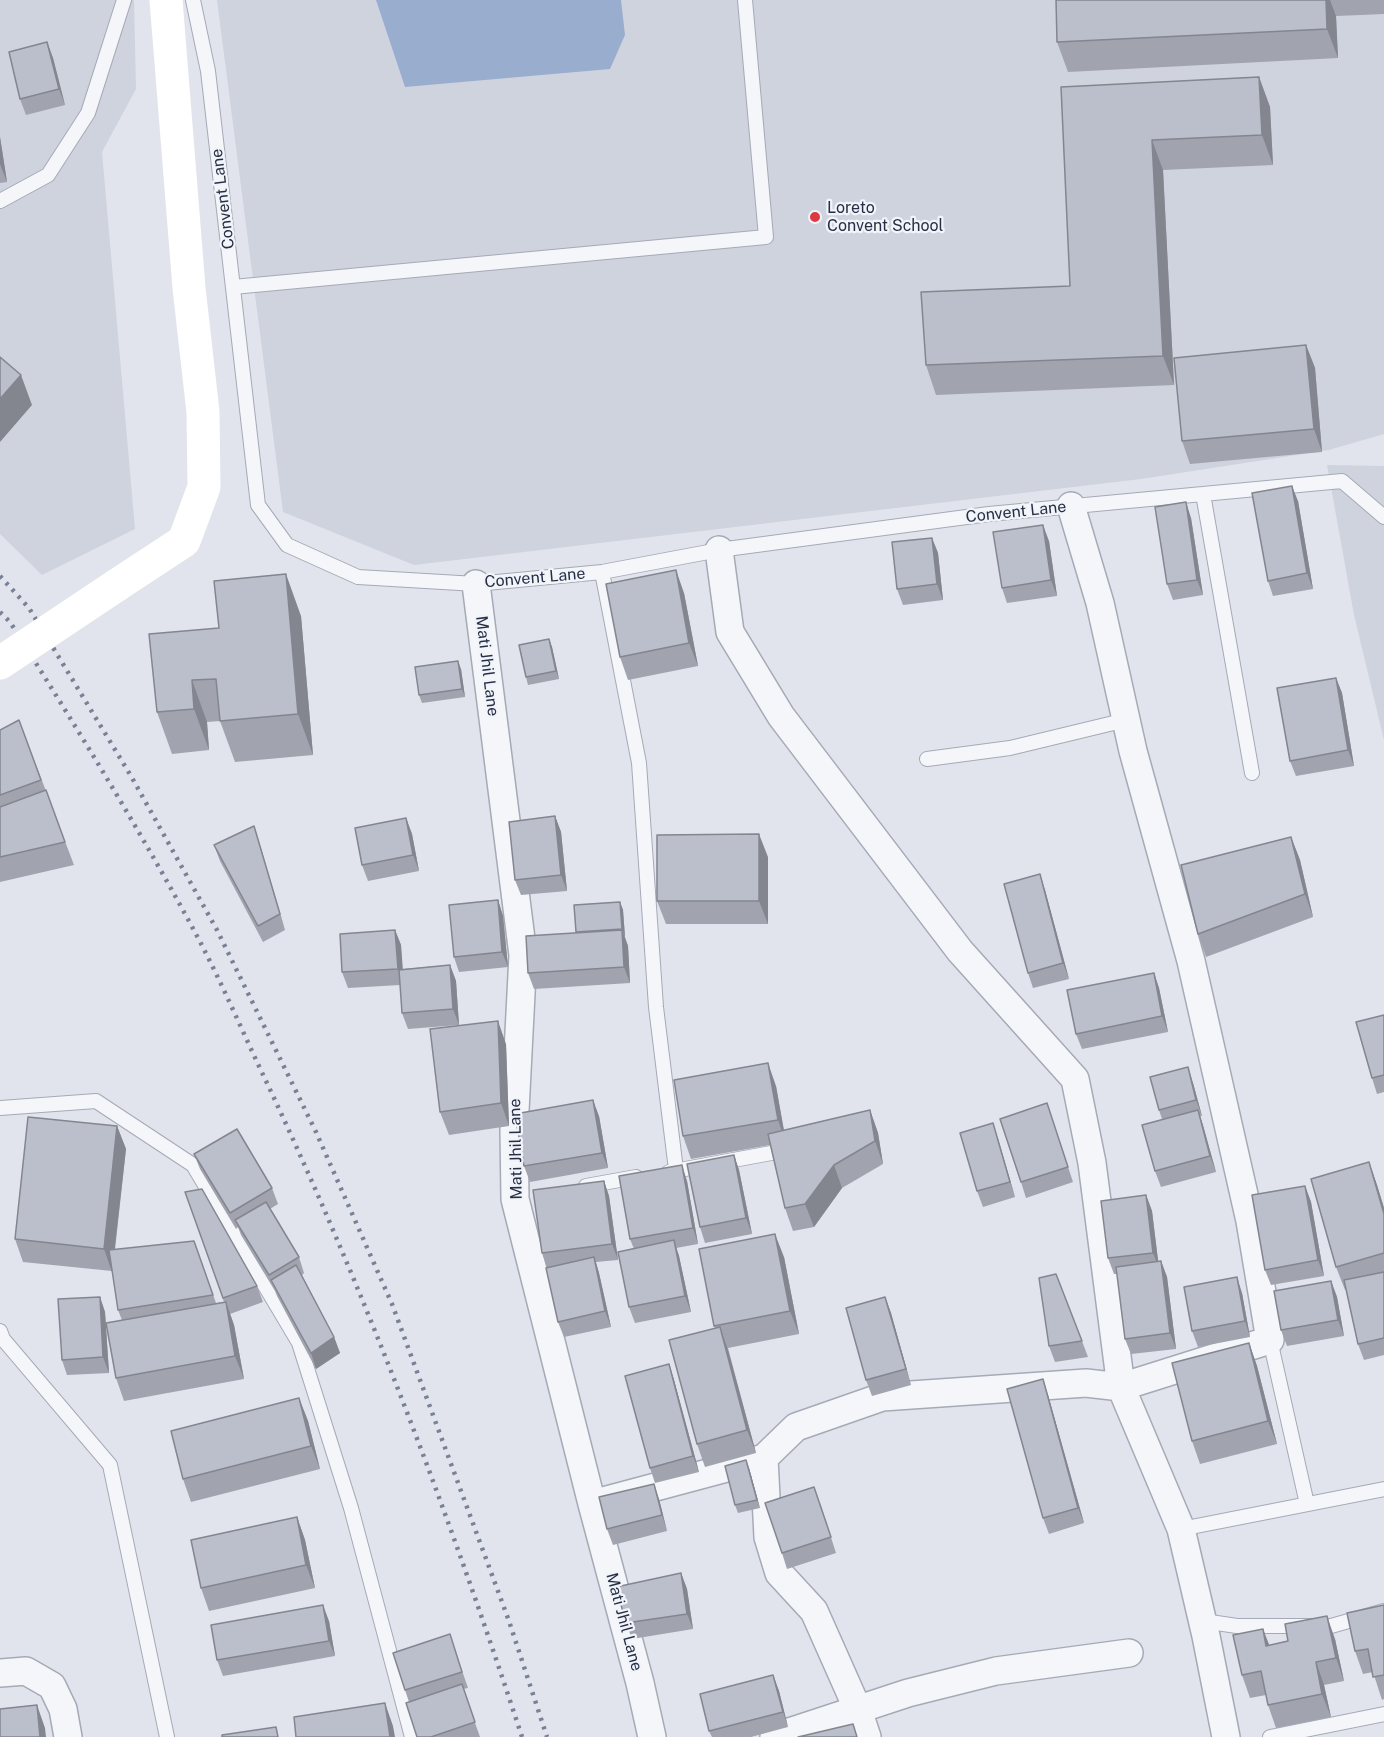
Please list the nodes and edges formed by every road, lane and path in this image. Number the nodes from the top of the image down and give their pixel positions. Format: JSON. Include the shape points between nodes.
{"nodes":[{"id":1,"x":124,"y":0,"type":"edge"},
{"id":2,"x":166,"y":0,"type":"edge"},
{"id":3,"x":193,"y":0,"type":"edge"},
{"id":4,"x":745,"y":0,"type":"edge"},
{"id":5,"x":0,"y":201,"type":"edge"},
{"id":6,"x":233,"y":287,"type":"junction"},
{"id":7,"x":1203,"y":494,"type":"junction"},
{"id":8,"x":1071,"y":506,"type":"junction"},
{"id":9,"x":1384,"y":517,"type":"edge"},
{"id":10,"x":719,"y":550,"type":"junction"},
{"id":11,"x":602,"y":572,"type":"junction"},
{"id":12,"x":476,"y":584,"type":"junction"},
{"id":13,"x":0,"y":663,"type":"edge"},
{"id":14,"x":1126,"y":720,"type":"junction"},
{"id":15,"x":927,"y":759,"type":"dead end"},
{"id":16,"x":1252,"y":773,"type":"dead end"},
{"id":17,"x":0,"y":1108,"type":"edge"},
{"id":18,"x":782,"y":1151,"type":"edge"},
{"id":19,"x":676,"y":1170,"type":"junction"},
{"id":20,"x":573,"y":1188,"type":"edge"},
{"id":21,"x":0,"y":1331,"type":"edge"},
{"id":22,"x":1270,"y":1340,"type":"junction"},
{"id":23,"x":1121,"y":1387,"type":"junction"},
{"id":24,"x":764,"y":1458,"type":"junction"},
{"id":25,"x":1384,"y":1489,"type":"edge"},
{"id":26,"x":592,"y":1504,"type":"junction"},
{"id":27,"x":1307,"y":1504,"type":"junction"},
{"id":28,"x":1181,"y":1529,"type":"junction"},
{"id":29,"x":1384,"y":1611,"type":"edge"},
{"id":30,"x":1203,"y":1621,"type":"junction"},
{"id":31,"x":1129,"y":1653,"type":"dead end"},
{"id":32,"x":0,"y":1673,"type":"edge"},
{"id":33,"x":858,"y":1710,"type":"junction"},
{"id":34,"x":1384,"y":1714,"type":"edge"},
{"id":35,"x":68,"y":1737,"type":"edge"},
{"id":36,"x":167,"y":1737,"type":"edge"},
{"id":37,"x":412,"y":1737,"type":"edge"},
{"id":38,"x":652,"y":1737,"type":"edge"},
{"id":39,"x":774,"y":1737,"type":"edge"},
{"id":40,"x":867,"y":1737,"type":"edge"},
{"id":41,"x":1226,"y":1737,"type":"edge"},
{"id":42,"x":1270,"y":1737,"type":"edge"}],
"edges":[{"from":1,"to":5,"type":"lane","via":[[88,113],[48,175]]},
{"from":2,"to":13,"type":"street","bridge":true,"via":[[203,412],[204,487],[184,541]]},
{"from":3,"to":6,"type":"lane","name":"Convent Lane","via":[[208,71]]},
{"from":4,"to":6,"type":"lane","via":[[766,237]]},
{"from":6,"to":12,"type":"lane","name":"Convent Lane","via":[[258,505],[287,545],[358,577]]},
{"from":7,"to":8,"type":"lane","name":"Convent Lane"},
{"from":7,"to":9,"type":"lane","name":"Convent Lane","via":[[1342,481]]},
{"from":7,"to":16,"type":"lane"},
{"from":8,"to":10,"type":"lane","name":"Convent Lane"},
{"from":8,"to":14,"type":"street","via":[[1100,603]]},
{"from":10,"to":11,"type":"lane","name":"Convent Lane"},
{"from":10,"to":23,"type":"street","via":[[730,632],[781,716],[960,951],[1075,1080],[1092,1163]]},
{"from":11,"to":12,"type":"lane","name":"Convent Lane"},
{"from":11,"to":19,"type":"lane","via":[[639,763],[656,1007]]},
{"from":12,"to":26,"type":"street","name":"Mati Jhil Lane","via":[[524,955],[514,1130],[521,1198]]},
{"from":14,"to":15,"type":"lane","via":[[1010,748]]},
{"from":14,"to":22,"type":"street","via":[[1191,961],[1250,1221]]},
{"from":17,"to":37,"type":"lane","via":[[96,1101],[193,1165],[299,1343],[351,1508]]},
{"from":18,"to":19,"type":"lane"},
{"from":19,"to":20,"type":"lane"},
{"from":21,"to":36,"type":"lane","via":[[110,1465]]},
{"from":22,"to":23,"type":"street"},
{"from":22,"to":27,"type":"lane"},
{"from":23,"to":24,"type":"street","via":[[1086,1383],[882,1397],[796,1427]]},
{"from":23,"to":28,"type":"street"},
{"from":24,"to":26,"type":"street"},
{"from":24,"to":33,"type":"street","via":[[768,1537],[779,1573],[814,1611]]},
{"from":25,"to":27,"type":"lane"},
{"from":26,"to":38,"type":"street","name":"Mati Jhil Lane"},
{"from":27,"to":28,"type":"lane"},
{"from":28,"to":30,"type":"street"},
{"from":29,"to":30,"type":"lane","via":[[1331,1626],[1237,1626]]},
{"from":30,"to":41,"type":"street"},
{"from":31,"to":33,"type":"street","via":[[996,1671]]},
{"from":32,"to":35,"type":"street","via":[[26,1671],[52,1686],[63,1708]]},
{"from":33,"to":39,"type":"street"},
{"from":33,"to":40,"type":"street"},
{"from":34,"to":42,"type":"lane"}]}
